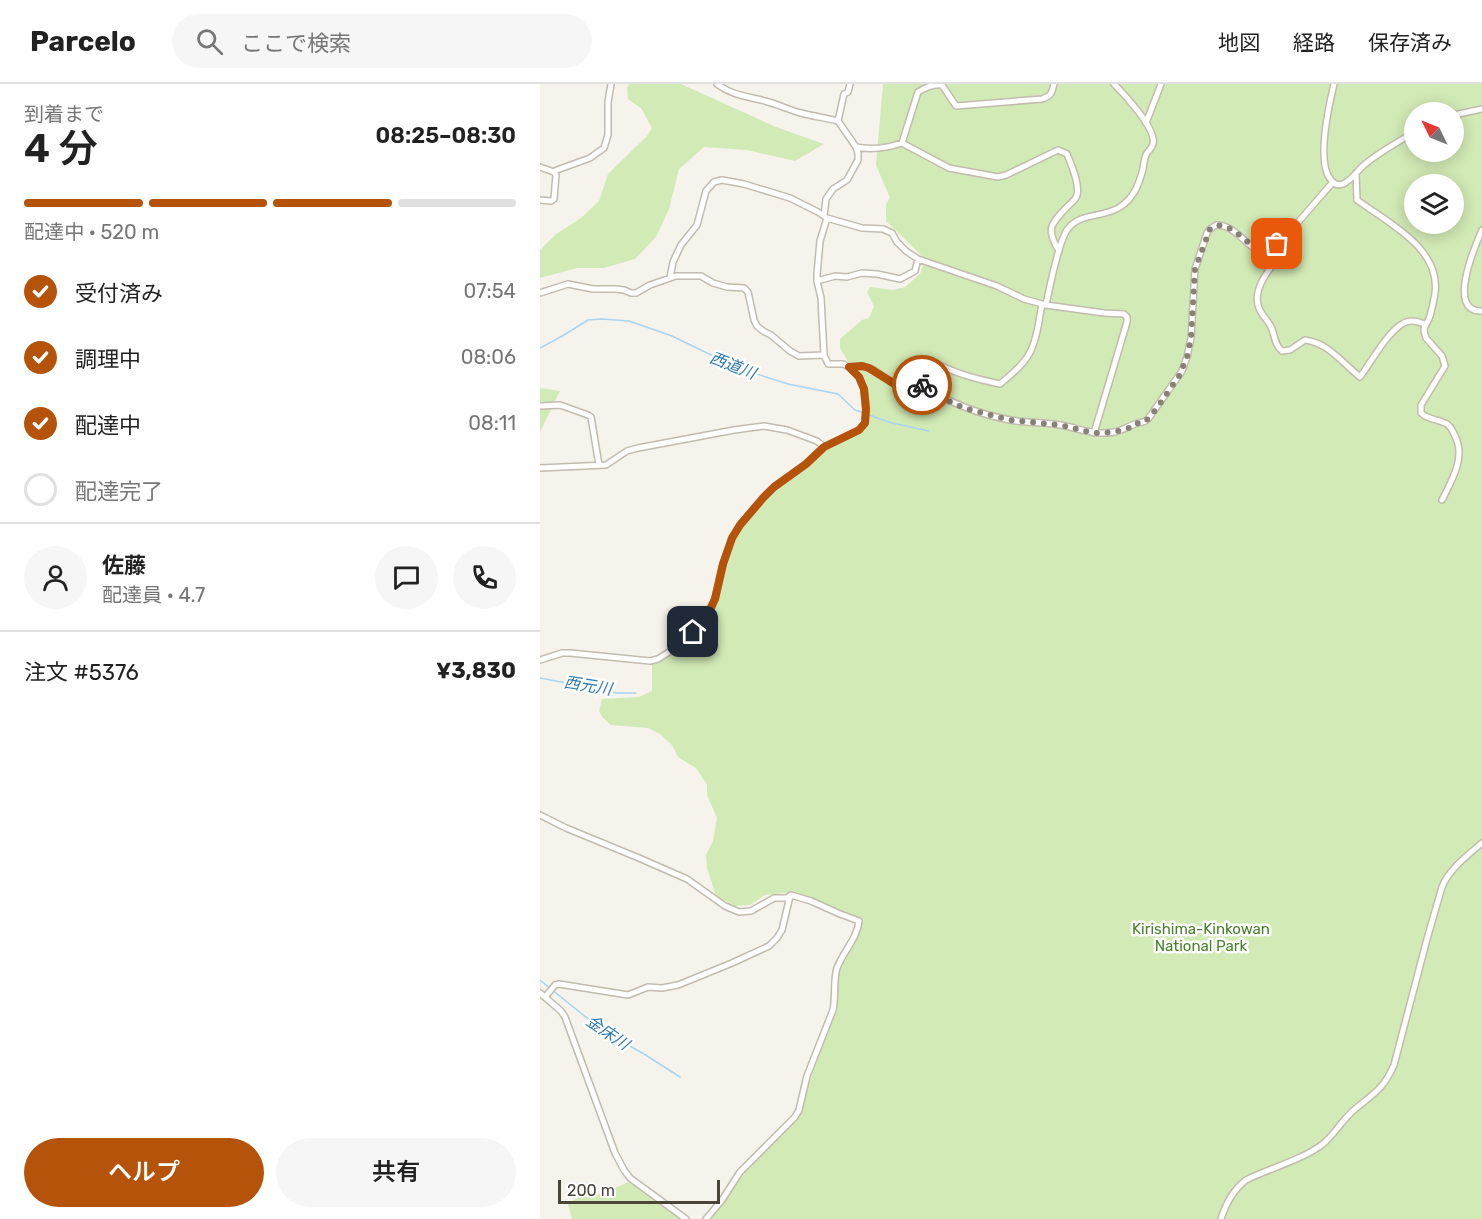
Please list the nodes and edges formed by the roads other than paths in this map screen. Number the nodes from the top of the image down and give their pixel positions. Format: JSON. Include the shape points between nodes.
{"nodes":[{"id":1,"x":611,"y":84,"type":"edge"},
{"id":2,"x":717,"y":84,"type":"edge"},
{"id":3,"x":850,"y":84,"type":"edge"},
{"id":4,"x":1054,"y":84,"type":"edge"},
{"id":5,"x":1114,"y":84,"type":"edge"},
{"id":6,"x":1161,"y":84,"type":"edge"},
{"id":7,"x":1334,"y":84,"type":"edge"},
{"id":8,"x":1482,"y":109,"type":"edge"},
{"id":9,"x":1464,"y":113,"type":"edge"},
{"id":10,"x":838,"y":121,"type":"junction"},
{"id":11,"x":1146,"y":123,"type":"junction"},
{"id":12,"x":1404,"y":138,"type":"edge"},
{"id":13,"x":902,"y":143,"type":"junction"},
{"id":14,"x":856,"y":147,"type":"junction"},
{"id":15,"x":540,"y":167,"type":"edge"},
{"id":16,"x":554,"y":172,"type":"junction"},
{"id":17,"x":1356,"y":173,"type":"junction"},
{"id":18,"x":1333,"y":182,"type":"junction"},
{"id":19,"x":540,"y":200,"type":"edge"},
{"id":20,"x":826,"y":217,"type":"junction"},
{"id":21,"x":1482,"y":230,"type":"edge"},
{"id":22,"x":1059,"y":251,"type":"junction"},
{"id":23,"x":1268,"y":252,"type":"junction"},
{"id":24,"x":918,"y":259,"type":"junction"},
{"id":25,"x":670,"y":278,"type":"junction"},
{"id":26,"x":817,"y":281,"type":"junction"},
{"id":27,"x":540,"y":293,"type":"edge"},
{"id":28,"x":1044,"y":305,"type":"junction"},
{"id":29,"x":1482,"y":311,"type":"edge"},
{"id":30,"x":1426,"y":325,"type":"junction"},
{"id":31,"x":824,"y":355,"type":"junction"},
{"id":32,"x":849,"y":367,"type":"junction"},
{"id":33,"x":921,"y":385,"type":"junction"},
{"id":34,"x":540,"y":406,"type":"edge"},
{"id":35,"x":1094,"y":433,"type":"junction"},
{"id":36,"x":824,"y":447,"type":"junction"},
{"id":37,"x":599,"y":465,"type":"junction"},
{"id":38,"x":540,"y":468,"type":"edge"},
{"id":39,"x":1442,"y":500,"type":"dead end"},
{"id":40,"x":540,"y":660,"type":"edge"},
{"id":41,"x":540,"y":815,"type":"edge"},
{"id":42,"x":1482,"y":843,"type":"edge"},
{"id":43,"x":791,"y":895,"type":"junction"},
{"id":44,"x":544,"y":994,"type":"edge"},
{"id":45,"x":686,"y":1219,"type":"edge"},
{"id":46,"x":706,"y":1219,"type":"edge"},
{"id":47,"x":1221,"y":1219,"type":"edge"}],
"edges":[{"from":1,"to":16,"type":"street","via":[[604,148],[594,157]]},
{"from":2,"to":10,"type":"street","via":[[745,97]]},
{"from":3,"to":10,"type":"street"},
{"from":4,"to":13,"type":"street","via":[[1050,96],[1042,99],[956,106],[942,85],[923,88],[918,92]]},
{"from":5,"to":11,"type":"street"},
{"from":6,"to":11,"type":"street"},
{"from":7,"to":18,"type":"street","via":[[1324,157],[1326,172]]},
{"from":8,"to":9,"type":"street"},
{"from":10,"to":14,"type":"street"},
{"from":11,"to":22,"type":"street","via":[[1154,141],[1134,193],[1111,212],[1075,222],[1067,230]]},
{"from":12,"to":17,"type":"street"},
{"from":13,"to":14,"type":"street"},
{"from":13,"to":22,"type":"street","via":[[949,168],[998,177],[1058,150],[1067,154],[1078,195],[1052,226]]},
{"from":14,"to":20,"type":"street","via":[[858,160],[847,180],[826,199]]},
{"from":15,"to":16,"type":"street"},
{"from":16,"to":19,"type":"street","via":[[554,199]]},
{"from":17,"to":18,"type":"street","via":[[1344,184]]},
{"from":17,"to":30,"type":"street","via":[[1357,200],[1395,224],[1430,264],[1435,275],[1435,293]]},
{"from":18,"to":23,"type":"street"},
{"from":20,"to":24,"type":"street","via":[[892,233]]},
{"from":20,"to":25,"type":"street","via":[[790,198],[718,180],[706,190],[697,225],[681,245]]},
{"from":20,"to":26,"type":"street","via":[[819,241]]},
{"from":21,"to":29,"type":"street","via":[[1464,290],[1470,308]]},
{"from":22,"to":28,"type":"street"},
{"from":23,"to":30,"type":"street","via":[[1277,259],[1263,280],[1258,302],[1282,351],[1305,340],[1317,342],[1360,377],[1400,325],[1412,321]]},
{"from":23,"to":35,"type":"street","via":[[1261,252],[1227,227],[1210,229],[1195,269],[1191,338],[1182,371],[1147,421],[1115,432]]},
{"from":24,"to":26,"type":"street","via":[[915,271],[900,279],[862,273]]},
{"from":24,"to":28,"type":"street"},
{"from":25,"to":27,"type":"street","via":[[636,293],[568,284]]},
{"from":25,"to":31,"type":"street","via":[[701,276],[727,287],[744,288],[757,326],[800,356]]},
{"from":26,"to":31,"type":"street"},
{"from":28,"to":33,"type":"street","via":[[1027,358],[1000,384],[952,372],[929,360],[918,373]]},
{"from":28,"to":35,"type":"street","via":[[1122,313],[1127,317]]},
{"from":30,"to":39,"type":"street","via":[[1426,338],[1442,356],[1445,366],[1421,405],[1421,413],[1452,429],[1459,450],[1454,475]]},
{"from":31,"to":32,"type":"street","via":[[828,364]]},
{"from":32,"to":33,"type":"street","via":[[869,368],[901,388]]},
{"from":32,"to":36,"type":"street","via":[[866,393],[866,420],[859,430]]},
{"from":33,"to":35,"type":"street","via":[[964,408],[1010,420]]},
{"from":34,"to":37,"type":"street","via":[[560,405],[591,417]]},
{"from":36,"to":37,"type":"street","via":[[787,430],[764,426],[638,448]]},
{"from":36,"to":40,"type":"street","via":[[774,487],[740,525],[726,553],[707,616],[677,647],[650,661],[562,653]]},
{"from":37,"to":38,"type":"street"},
{"from":41,"to":43,"type":"street","via":[[687,879],[739,912]]},
{"from":42,"to":47,"type":"street","via":[[1445,880],[1402,1038],[1385,1083],[1324,1144],[1246,1180],[1230,1198]]},
{"from":43,"to":44,"type":"street","via":[[782,930],[769,946],[678,985],[648,987],[628,995],[559,984]]},
{"from":43,"to":46,"type":"street","via":[[857,919],[859,924],[838,965],[833,1010],[807,1076],[799,1110],[740,1172]]},
{"from":44,"to":45,"type":"street","via":[[566,1017],[624,1170]]}]}
